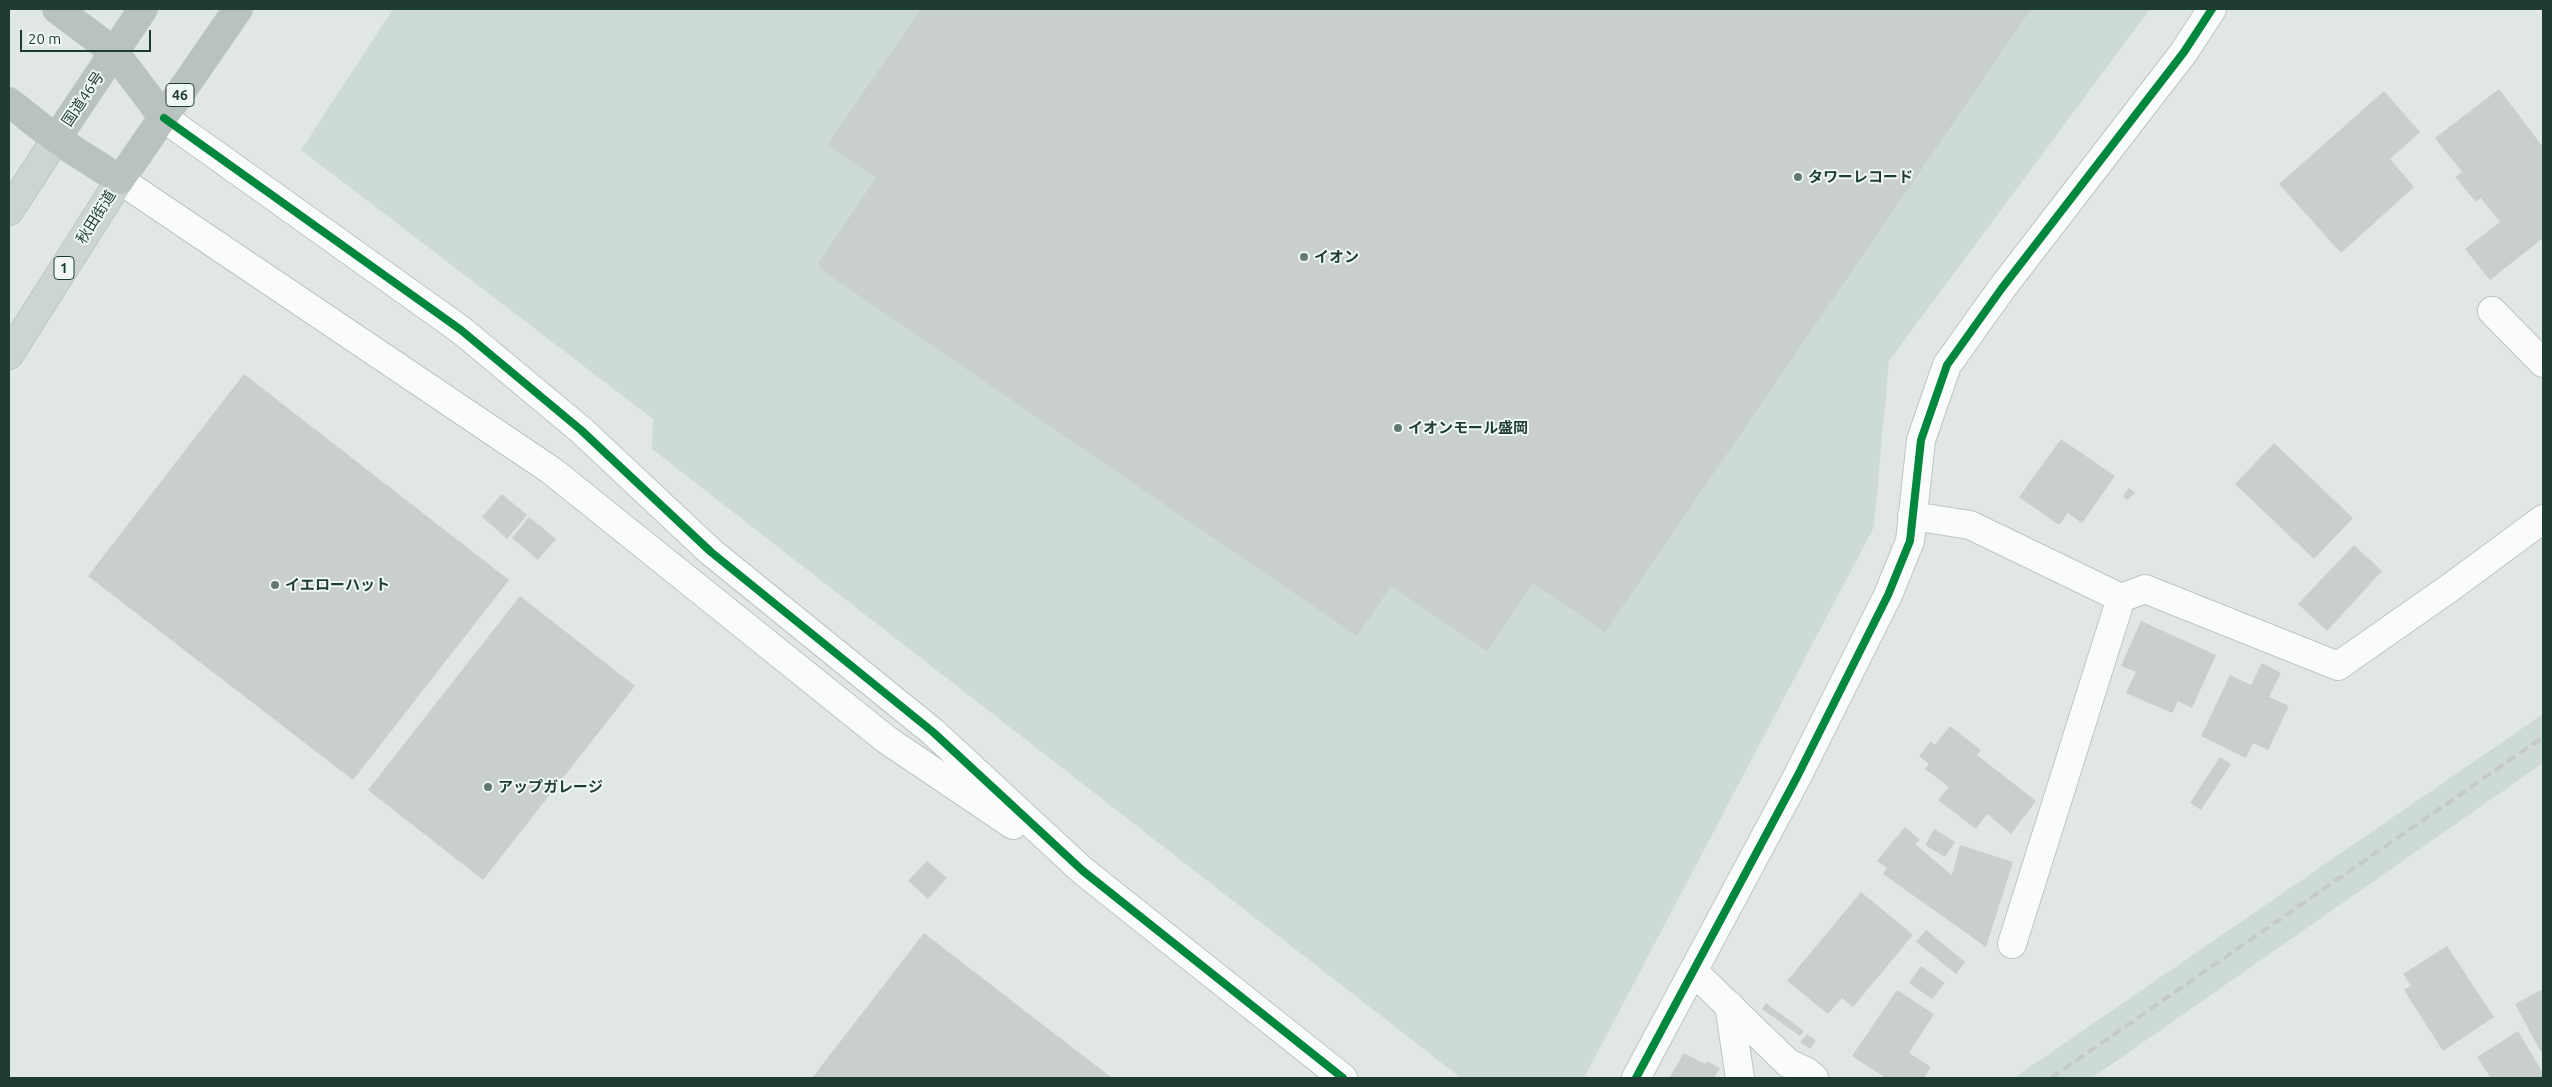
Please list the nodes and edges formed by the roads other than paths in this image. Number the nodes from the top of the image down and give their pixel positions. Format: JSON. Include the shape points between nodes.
{"nodes":[{"id":1,"x":57,"y":9,"type":"edge"},
{"id":2,"x":143,"y":9,"type":"edge"},
{"id":3,"x":238,"y":9,"type":"edge"},
{"id":4,"x":2212,"y":9,"type":"edge"},
{"id":5,"x":114,"y":52,"type":"junction"},
{"id":6,"x":9,"y":102,"type":"edge"},
{"id":7,"x":164,"y":118,"type":"junction"},
{"id":8,"x":56,"y":139,"type":"junction"},
{"id":9,"x":120,"y":180,"type":"junction"},
{"id":10,"x":9,"y":212,"type":"edge"},
{"id":11,"x":2492,"y":311,"type":"dead end"},
{"id":12,"x":9,"y":355,"type":"edge"},
{"id":13,"x":2543,"y":363,"type":"edge"},
{"id":14,"x":1912,"y":516,"type":"junction"},
{"id":15,"x":2543,"y":519,"type":"edge"},
{"id":16,"x":2121,"y":598,"type":"junction"},
{"id":17,"x":1083,"y":871,"type":"junction"},
{"id":18,"x":2012,"y":944,"type":"dead end"},
{"id":19,"x":1692,"y":971,"type":"junction"},
{"id":20,"x":1728,"y":1006,"type":"junction"},
{"id":21,"x":1343,"y":1078,"type":"edge"},
{"id":22,"x":1636,"y":1078,"type":"edge"},
{"id":23,"x":1740,"y":1078,"type":"edge"},
{"id":24,"x":1814,"y":1078,"type":"edge"}],
"edges":[{"from":1,"to":5,"type":"highway","number":"46"},
{"from":2,"to":5,"type":"highway","name":"国道46号"},
{"from":3,"to":7,"type":"highway","number":"46"},
{"from":4,"to":14,"type":"street","via":[[2184,52],[2002,288],[1947,365],[1921,440]]},
{"from":5,"to":7,"type":"highway","number":"46"},
{"from":5,"to":8,"type":"highway","name":"国道46号"},
{"from":6,"to":8,"type":"highway"},
{"from":7,"to":9,"type":"highway","number":"46"},
{"from":7,"to":17,"type":"street","via":[[461,330],[581,430],[712,552],[933,732]]},
{"from":8,"to":9,"type":"highway"},
{"from":8,"to":10,"type":"main road"},
{"from":9,"to":12,"type":"main road","name":"秋田街道","number":"1"},
{"from":9,"to":17,"type":"street","via":[[552,470],[887,740]]},
{"from":11,"to":13,"type":"street"},
{"from":14,"to":16,"type":"street","via":[[1970,525]]},
{"from":14,"to":19,"type":"street","via":[[1910,541],[1888,595],[1797,777]]},
{"from":15,"to":16,"type":"street","via":[[2338,666],[2145,589]]},
{"from":16,"to":18,"type":"street"},
{"from":17,"to":21,"type":"street"},
{"from":19,"to":20,"type":"street"},
{"from":19,"to":22,"type":"street"},
{"from":20,"to":23,"type":"street"},
{"from":20,"to":24,"type":"street","via":[[1788,1063]]}]}
